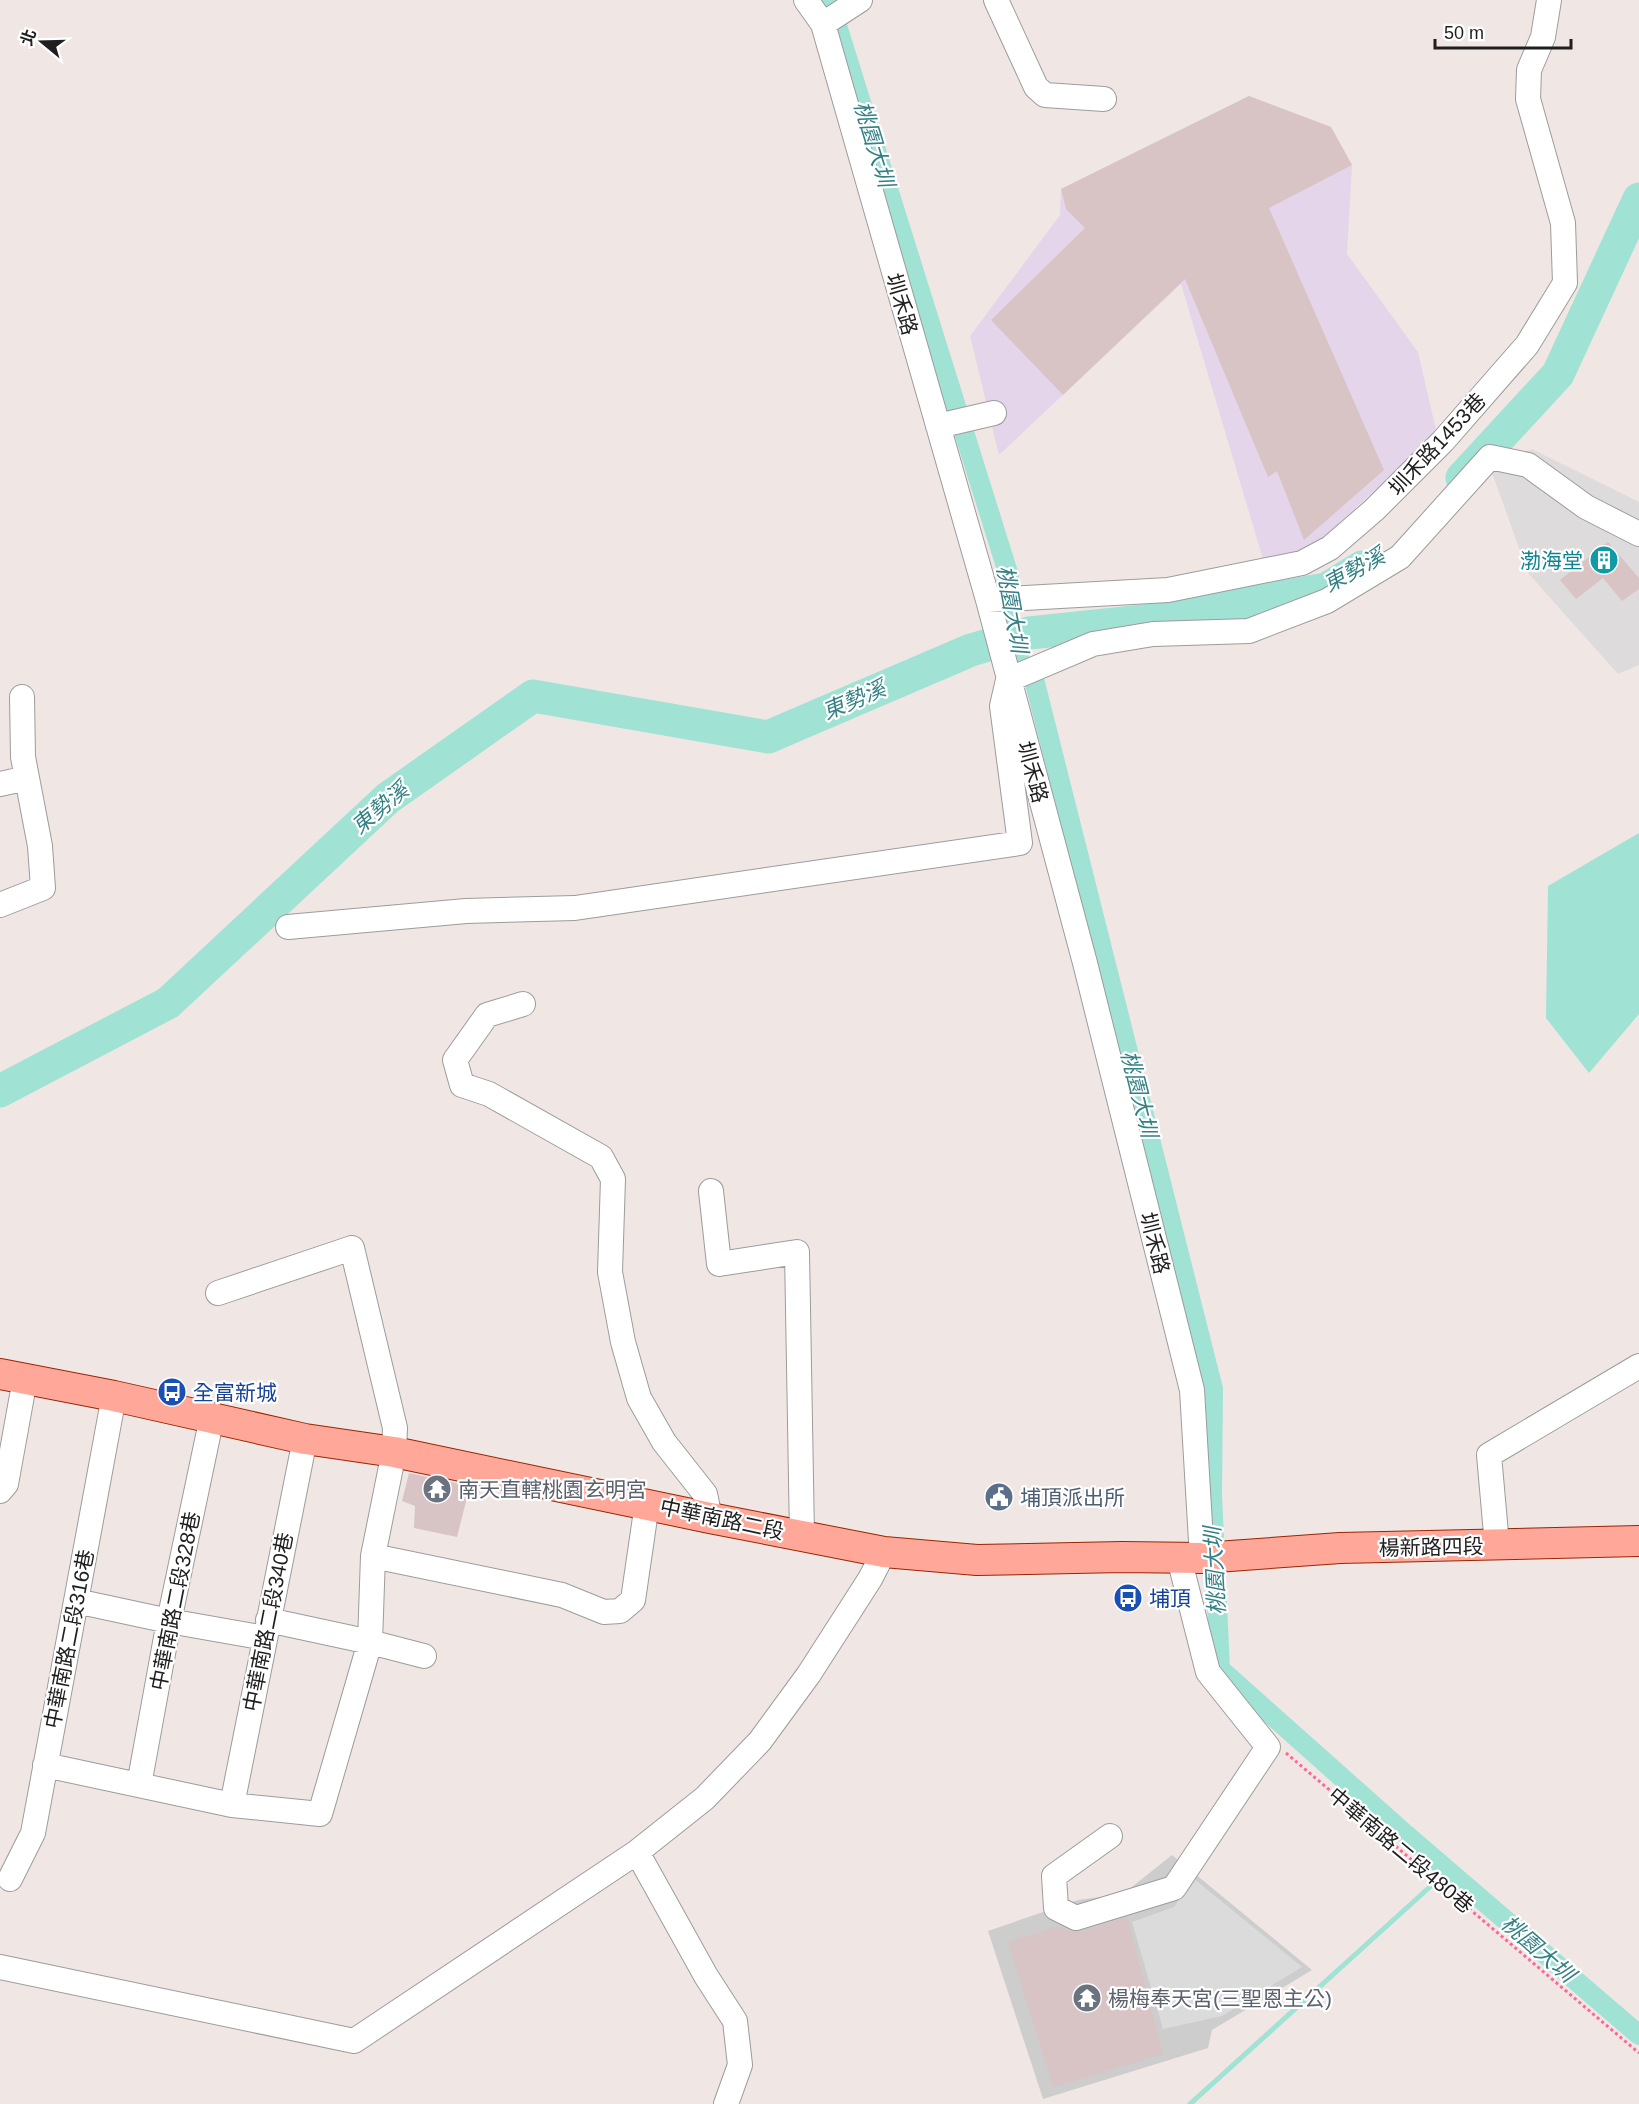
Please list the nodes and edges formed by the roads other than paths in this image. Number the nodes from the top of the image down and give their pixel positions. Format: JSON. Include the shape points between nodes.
{"nodes":[{"id":1,"x":806,"y":0,"type":"edge"},
{"id":2,"x":996,"y":0,"type":"edge"},
{"id":3,"x":1549,"y":0,"type":"edge"},
{"id":4,"x":838,"y":15,"type":"edge"},
{"id":5,"x":1104,"y":99,"type":"dead end"},
{"id":6,"x":994,"y":413,"type":"dead end"},
{"id":7,"x":938,"y":426,"type":"junction"},
{"id":8,"x":1639,"y":534,"type":"edge"},
{"id":9,"x":999,"y":603,"type":"junction"},
{"id":10,"x":1019,"y":673,"type":"junction"},
{"id":11,"x":22,"y":697,"type":"dead end"},
{"id":12,"x":27,"y":777,"type":"junction"},
{"id":13,"x":0,"y":784,"type":"edge"},
{"id":14,"x":0,"y":905,"type":"edge"},
{"id":15,"x":288,"y":927,"type":"dead end"},
{"id":16,"x":523,"y":1004,"type":"dead end"},
{"id":17,"x":711,"y":1191,"type":"dead end"},
{"id":18,"x":218,"y":1293,"type":"dead end"},
{"id":19,"x":1639,"y":1366,"type":"edge"},
{"id":20,"x":12,"y":1376,"type":"edge"},
{"id":21,"x":114,"y":1396,"type":"junction"},
{"id":22,"x":212,"y":1417,"type":"junction"},
{"id":23,"x":305,"y":1439,"type":"junction"},
{"id":24,"x":394,"y":1452,"type":"junction"},
{"id":25,"x":0,"y":1491,"type":"edge"},
{"id":26,"x":647,"y":1504,"type":"junction"},
{"id":27,"x":710,"y":1518,"type":"junction"},
{"id":28,"x":802,"y":1536,"type":"junction"},
{"id":29,"x":1639,"y":1541,"type":"edge"},
{"id":30,"x":1497,"y":1545,"type":"junction"},
{"id":31,"x":884,"y":1552,"type":"junction"},
{"id":32,"x":373,"y":1556,"type":"junction"},
{"id":33,"x":1201,"y":1558,"type":"junction"},
{"id":34,"x":76,"y":1600,"type":"junction"},
{"id":35,"x":169,"y":1621,"type":"junction"},
{"id":36,"x":267,"y":1629,"type":"junction"},
{"id":37,"x":370,"y":1642,"type":"junction"},
{"id":38,"x":424,"y":1656,"type":"dead end"},
{"id":39,"x":45,"y":1765,"type":"junction"},
{"id":40,"x":139,"y":1785,"type":"junction"},
{"id":41,"x":232,"y":1805,"type":"junction"},
{"id":42,"x":1110,"y":1836,"type":"dead end"},
{"id":43,"x":637,"y":1852,"type":"junction"},
{"id":44,"x":10,"y":1879,"type":"dead end"},
{"id":45,"x":0,"y":1967,"type":"edge"},
{"id":46,"x":726,"y":2104,"type":"edge"}],
"edges":[{"from":1,"to":4,"type":"street","name":"圳禾路"},
{"from":2,"to":5,"type":"street","via":[[1036,87],[1045,95]]},
{"from":3,"to":9,"type":"street","name":"圳禾路1453巷","via":[[1543,37],[1529,70],[1528,99],[1563,223],[1565,283],[1527,345],[1443,441],[1374,510],[1330,548],[1302,563],[1168,590]]},
{"from":4,"to":7,"type":"street","name":"圳禾路"},
{"from":6,"to":7,"type":"street"},
{"from":7,"to":9,"type":"street","name":"圳禾路"},
{"from":8,"to":10,"type":"street","via":[[1586,507],[1528,465],[1490,457],[1400,557],[1328,601],[1250,631],[1152,634],[1093,644]]},
{"from":9,"to":10,"type":"street","name":"圳禾路"},
{"from":10,"to":15,"type":"street","via":[[1002,706],[1020,843],[575,908],[466,911]]},
{"from":10,"to":33,"type":"street","name":"圳禾路","via":[[1085,963],[1192,1390]]},
{"from":11,"to":12,"type":"street"},
{"from":12,"to":13,"type":"street"},
{"from":12,"to":14,"type":"street","via":[[40,846],[43,888]]},
{"from":16,"to":27,"type":"street","via":[[487,1015],[455,1060],[462,1085],[489,1094],[601,1157],[613,1179],[610,1272],[623,1342],[639,1398],[664,1442],[705,1494]]},
{"from":17,"to":28,"type":"street","via":[[719,1264],[797,1252]]},
{"from":18,"to":24,"type":"street","via":[[352,1248],[395,1428]]},
{"from":19,"to":30,"type":"street","via":[[1488,1455]]},
{"from":20,"to":21,"type":"main road","name":"中華南路二段"},
{"from":20,"to":25,"type":"street","via":[[6,1484]]},
{"from":21,"to":22,"type":"main road","name":"中華南路二段"},
{"from":21,"to":34,"type":"street","name":"中華南路二段316巷"},
{"from":22,"to":23,"type":"main road","name":"中華南路二段"},
{"from":22,"to":35,"type":"street","name":"中華南路二段328巷"},
{"from":23,"to":24,"type":"main road","name":"中華南路二段"},
{"from":23,"to":36,"type":"street","name":"中華南路二段340巷"},
{"from":24,"to":26,"type":"main road","name":"中華南路二段"},
{"from":24,"to":32,"type":"street"},
{"from":26,"to":27,"type":"main road","name":"中華南路二段"},
{"from":26,"to":32,"type":"street","via":[[633,1600],[620,1611],[604,1612],[562,1595]]},
{"from":27,"to":28,"type":"main road","name":"中華南路二段"},
{"from":28,"to":31,"type":"main road","name":"中華南路二段"},
{"from":29,"to":30,"type":"main road","name":"楊新路四段"},
{"from":30,"to":33,"type":"main road","name":"楊新路四段","via":[[1340,1548]]},
{"from":31,"to":33,"type":"main road","name":"中華南路二段","via":[[977,1560]]},
{"from":31,"to":43,"type":"street","via":[[809,1674],[760,1741],[705,1798]]},
{"from":32,"to":37,"type":"street"},
{"from":33,"to":42,"type":"street","via":[[1208,1672],[1268,1747],[1174,1888],[1076,1918],[1056,1908],[1054,1876]]},
{"from":34,"to":35,"type":"street"},
{"from":34,"to":39,"type":"street","name":"中華南路二段316巷"},
{"from":35,"to":36,"type":"street"},
{"from":35,"to":40,"type":"street","name":"中華南路二段328巷"},
{"from":36,"to":37,"type":"street"},
{"from":36,"to":41,"type":"street","name":"中華南路二段340巷"},
{"from":37,"to":38,"type":"street"},
{"from":37,"to":41,"type":"street","via":[[320,1815]]},
{"from":39,"to":40,"type":"street"},
{"from":39,"to":44,"type":"street","name":"中華南路二段316巷","via":[[33,1833]]},
{"from":40,"to":41,"type":"street"},
{"from":43,"to":45,"type":"street","via":[[354,2041]]},
{"from":43,"to":46,"type":"street","via":[[735,2021],[740,2065]]}]}
